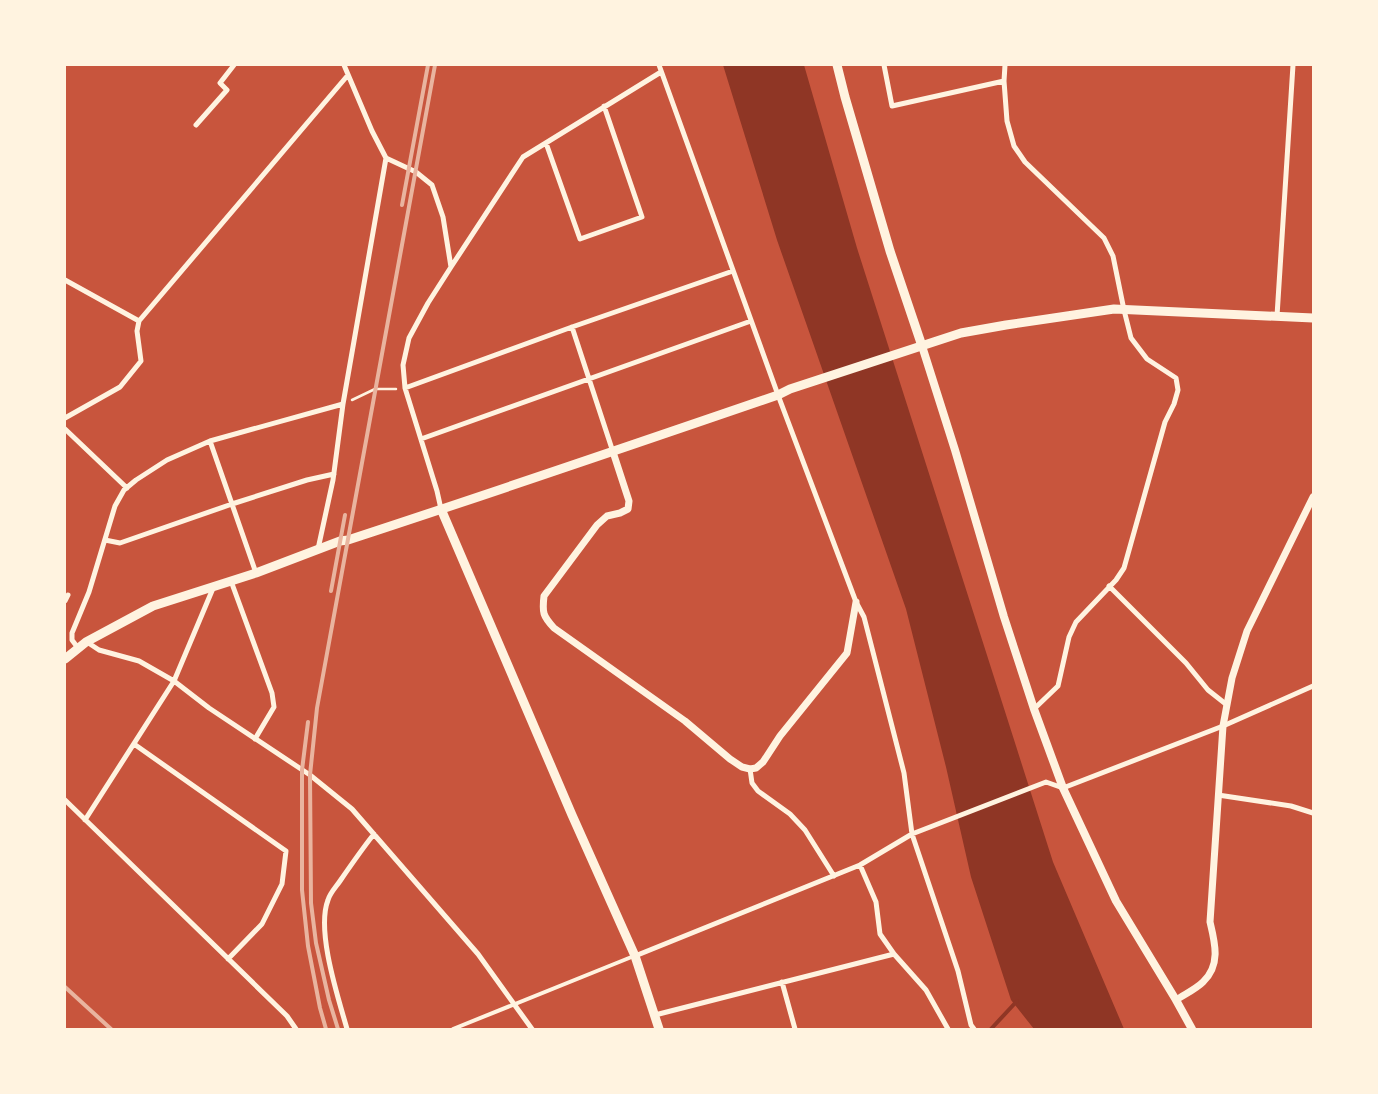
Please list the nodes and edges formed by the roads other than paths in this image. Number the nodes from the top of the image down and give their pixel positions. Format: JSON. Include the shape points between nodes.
{"nodes":[{"id":1,"x":234,"y":65,"type":"edge"},
{"id":2,"x":344,"y":65,"type":"edge"},
{"id":3,"x":659,"y":65,"type":"edge"},
{"id":4,"x":837,"y":65,"type":"edge"},
{"id":5,"x":884,"y":65,"type":"edge"},
{"id":6,"x":1005,"y":65,"type":"edge"},
{"id":7,"x":1293,"y":65,"type":"edge"},
{"id":8,"x":661,"y":72,"type":"junction"},
{"id":9,"x":348,"y":76,"type":"junction"},
{"id":10,"x":1004,"y":80,"type":"junction"},
{"id":11,"x":604,"y":106,"type":"junction"},
{"id":12,"x":196,"y":125,"type":"dead end"},
{"id":13,"x":546,"y":143,"type":"junction"},
{"id":14,"x":386,"y":158,"type":"junction"},
{"id":15,"x":451,"y":267,"type":"junction"},
{"id":16,"x":733,"y":271,"type":"junction"},
{"id":17,"x":65,"y":280,"type":"edge"},
{"id":18,"x":1124,"y":310,"type":"junction"},
{"id":19,"x":1277,"y":316,"type":"junction"},
{"id":20,"x":1313,"y":318,"type":"edge"},
{"id":21,"x":751,"y":321,"type":"junction"},
{"id":22,"x":139,"y":322,"type":"junction"},
{"id":23,"x":572,"y":327,"type":"junction"},
{"id":24,"x":922,"y":346,"type":"junction"},
{"id":25,"x":589,"y":379,"type":"junction"},
{"id":26,"x":405,"y":388,"type":"junction"},
{"id":27,"x":778,"y":394,"type":"junction"},
{"id":28,"x":343,"y":404,"type":"junction"},
{"id":29,"x":65,"y":418,"type":"edge"},
{"id":30,"x":65,"y":429,"type":"edge"},
{"id":31,"x":421,"y":438,"type":"junction"},
{"id":32,"x":210,"y":441,"type":"junction"},
{"id":33,"x":613,"y":452,"type":"junction"},
{"id":34,"x":334,"y":474,"type":"junction"},
{"id":35,"x":127,"y":488,"type":"junction"},
{"id":36,"x":1313,"y":497,"type":"edge"},
{"id":37,"x":232,"y":504,"type":"junction"},
{"id":38,"x":441,"y":510,"type":"junction"},
{"id":39,"x":105,"y":540,"type":"junction"},
{"id":40,"x":318,"y":550,"type":"junction"},
{"id":41,"x":256,"y":573,"type":"junction"},
{"id":42,"x":231,"y":581,"type":"junction"},
{"id":43,"x":214,"y":586,"type":"junction"},
{"id":44,"x":1109,"y":586,"type":"junction"},
{"id":45,"x":68,"y":595,"type":"dead end"},
{"id":46,"x":65,"y":601,"type":"edge"},
{"id":47,"x":856,"y":602,"type":"junction"},
{"id":48,"x":86,"y":642,"type":"junction"},
{"id":49,"x":78,"y":648,"type":"junction"},
{"id":50,"x":65,"y":659,"type":"edge"},
{"id":51,"x":174,"y":681,"type":"junction"},
{"id":52,"x":1313,"y":686,"type":"edge"},
{"id":53,"x":1227,"y":705,"type":"junction"},
{"id":54,"x":1034,"y":709,"type":"junction"},
{"id":55,"x":1223,"y":726,"type":"junction"},
{"id":56,"x":256,"y":739,"type":"junction"},
{"id":57,"x":134,"y":744,"type":"junction"},
{"id":58,"x":750,"y":769,"type":"junction"},
{"id":59,"x":1063,"y":788,"type":"junction"},
{"id":60,"x":1218,"y":794,"type":"junction"},
{"id":61,"x":65,"y":800,"type":"edge"},
{"id":62,"x":1313,"y":813,"type":"edge"},
{"id":63,"x":85,"y":820,"type":"junction"},
{"id":64,"x":374,"y":834,"type":"junction"},
{"id":65,"x":912,"y":834,"type":"junction"},
{"id":66,"x":860,"y":865,"type":"junction"},
{"id":67,"x":834,"y":876,"type":"junction"},
{"id":68,"x":894,"y":954,"type":"junction"},
{"id":69,"x":634,"y":956,"type":"junction"},
{"id":70,"x":228,"y":959,"type":"junction"},
{"id":71,"x":782,"y":982,"type":"junction"},
{"id":72,"x":1176,"y":1000,"type":"junction"},
{"id":73,"x":514,"y":1004,"type":"junction"},
{"id":74,"x":655,"y":1014,"type":"junction"},
{"id":75,"x":296,"y":1029,"type":"edge"},
{"id":76,"x":347,"y":1029,"type":"edge"},
{"id":77,"x":454,"y":1029,"type":"edge"},
{"id":78,"x":532,"y":1029,"type":"edge"},
{"id":79,"x":659,"y":1029,"type":"edge"},
{"id":80,"x":795,"y":1029,"type":"edge"},
{"id":81,"x":948,"y":1029,"type":"edge"},
{"id":82,"x":974,"y":1029,"type":"edge"},
{"id":83,"x":1192,"y":1029,"type":"edge"}],
"edges":[{"from":1,"to":12,"type":"street","via":[[220,83],[228,90]]},
{"from":2,"to":9,"type":"street"},
{"from":3,"to":8,"type":"street"},
{"from":4,"to":24,"type":"main road","via":[[890,251]]},
{"from":5,"to":10,"type":"street","via":[[892,106]]},
{"from":6,"to":10,"type":"street"},
{"from":7,"to":19,"type":"street"},
{"from":8,"to":11,"type":"street"},
{"from":8,"to":16,"type":"street"},
{"from":9,"to":14,"type":"street"},
{"from":9,"to":22,"type":"street"},
{"from":10,"to":18,"type":"street","via":[[1007,121],[1014,146],[1025,162],[1104,238],[1113,256]]},
{"from":11,"to":13,"type":"street"},
{"from":11,"to":13,"type":"street","via":[[642,217],[580,239]]},
{"from":13,"to":15,"type":"street","via":[[523,157]]},
{"from":14,"to":15,"type":"street","via":[[416,172],[432,185],[443,216]]},
{"from":14,"to":28,"type":"street"},
{"from":15,"to":26,"type":"street","via":[[409,338],[403,365]]},
{"from":16,"to":21,"type":"street"},
{"from":16,"to":23,"type":"street"},
{"from":17,"to":22,"type":"street"},
{"from":18,"to":19,"type":"main road"},
{"from":18,"to":24,"type":"main road","via":[[997,326],[960,333]]},
{"from":18,"to":44,"type":"street","via":[[1131,338],[1147,359],[1176,378],[1178,390],[1165,422],[1124,568]]},
{"from":19,"to":20,"type":"main road"},
{"from":21,"to":25,"type":"street"},
{"from":21,"to":27,"type":"street"},
{"from":22,"to":29,"type":"street","via":[[136,331],[141,360],[120,387]]},
{"from":23,"to":25,"type":"street"},
{"from":23,"to":26,"type":"street"},
{"from":24,"to":27,"type":"main road"},
{"from":24,"to":54,"type":"main road"},
{"from":25,"to":31,"type":"street"},
{"from":25,"to":33,"type":"street"},
{"from":26,"to":31,"type":"street"},
{"from":27,"to":33,"type":"main road"},
{"from":27,"to":47,"type":"street"},
{"from":28,"to":32,"type":"street"},
{"from":28,"to":34,"type":"street"},
{"from":30,"to":35,"type":"street"},
{"from":31,"to":38,"type":"street"},
{"from":32,"to":35,"type":"street","via":[[168,460]]},
{"from":32,"to":37,"type":"street"},
{"from":33,"to":38,"type":"main road"},
{"from":33,"to":58,"type":"street","via":[[629,501],[628,509],[607,516],[597,525],[544,596],[545,618],[554,628],[686,721],[730,759]]},
{"from":34,"to":37,"type":"street"},
{"from":34,"to":40,"type":"street"},
{"from":35,"to":39,"type":"street","via":[[115,506]]},
{"from":36,"to":53,"type":"street","via":[[1247,631]]},
{"from":37,"to":39,"type":"street","via":[[120,543]]},
{"from":37,"to":41,"type":"street"},
{"from":38,"to":40,"type":"main road"},
{"from":38,"to":69,"type":"main road"},
{"from":39,"to":49,"type":"street","via":[[72,633],[72,640]]},
{"from":40,"to":41,"type":"main road"},
{"from":41,"to":42,"type":"main road"},
{"from":42,"to":43,"type":"main road"},
{"from":42,"to":56,"type":"street","via":[[272,693],[274,707]]},
{"from":43,"to":48,"type":"main road","via":[[153,606]]},
{"from":43,"to":51,"type":"street"},
{"from":44,"to":53,"type":"street","via":[[1186,663],[1208,690]]},
{"from":44,"to":54,"type":"street","via":[[1076,622],[1069,636],[1058,686]]},
{"from":45,"to":46,"type":"street"},
{"from":47,"to":58,"type":"street","via":[[847,654],[780,736],[763,762]]},
{"from":47,"to":65,"type":"street","via":[[864,617],[904,773]]},
{"from":48,"to":49,"type":"main road"},
{"from":48,"to":51,"type":"street","via":[[99,650],[139,661]]},
{"from":49,"to":50,"type":"main road"},
{"from":51,"to":56,"type":"street"},
{"from":51,"to":57,"type":"street"},
{"from":52,"to":55,"type":"street"},
{"from":53,"to":55,"type":"street"},
{"from":54,"to":59,"type":"main road"},
{"from":55,"to":59,"type":"street"},
{"from":55,"to":60,"type":"street"},
{"from":56,"to":64,"type":"street","via":[[310,775],[352,809]]},
{"from":57,"to":63,"type":"street"},
{"from":57,"to":70,"type":"street","via":[[286,851],[282,884],[262,924]]},
{"from":58,"to":67,"type":"street","via":[[752,783],[758,791],[790,814],[805,830]]},
{"from":59,"to":65,"type":"street","via":[[1046,782]]},
{"from":59,"to":72,"type":"main road","via":[[1116,901]]},
{"from":60,"to":62,"type":"street","via":[[1291,806]]},
{"from":60,"to":72,"type":"street","via":[[1210,922],[1215,964],[1203,982]]},
{"from":61,"to":63,"type":"street"},
{"from":63,"to":70,"type":"street"},
{"from":64,"to":73,"type":"street","via":[[478,954]]},
{"from":64,"to":76,"type":"street","via":[[335,888],[325,910],[327,956]]},
{"from":65,"to":66,"type":"street"},
{"from":65,"to":82,"type":"street"},
{"from":66,"to":67,"type":"street"},
{"from":66,"to":68,"type":"street","via":[[876,902],[880,934]]},
{"from":67,"to":69,"type":"street"},
{"from":68,"to":71,"type":"street"},
{"from":68,"to":81,"type":"street","via":[[926,990]]},
{"from":69,"to":73,"type":"street"},
{"from":69,"to":74,"type":"main road"},
{"from":70,"to":75,"type":"street","via":[[287,1016]]},
{"from":71,"to":74,"type":"street"},
{"from":71,"to":80,"type":"street"},
{"from":72,"to":83,"type":"main road"},
{"from":73,"to":77,"type":"street"},
{"from":73,"to":78,"type":"street"},
{"from":74,"to":79,"type":"main road"}]}
